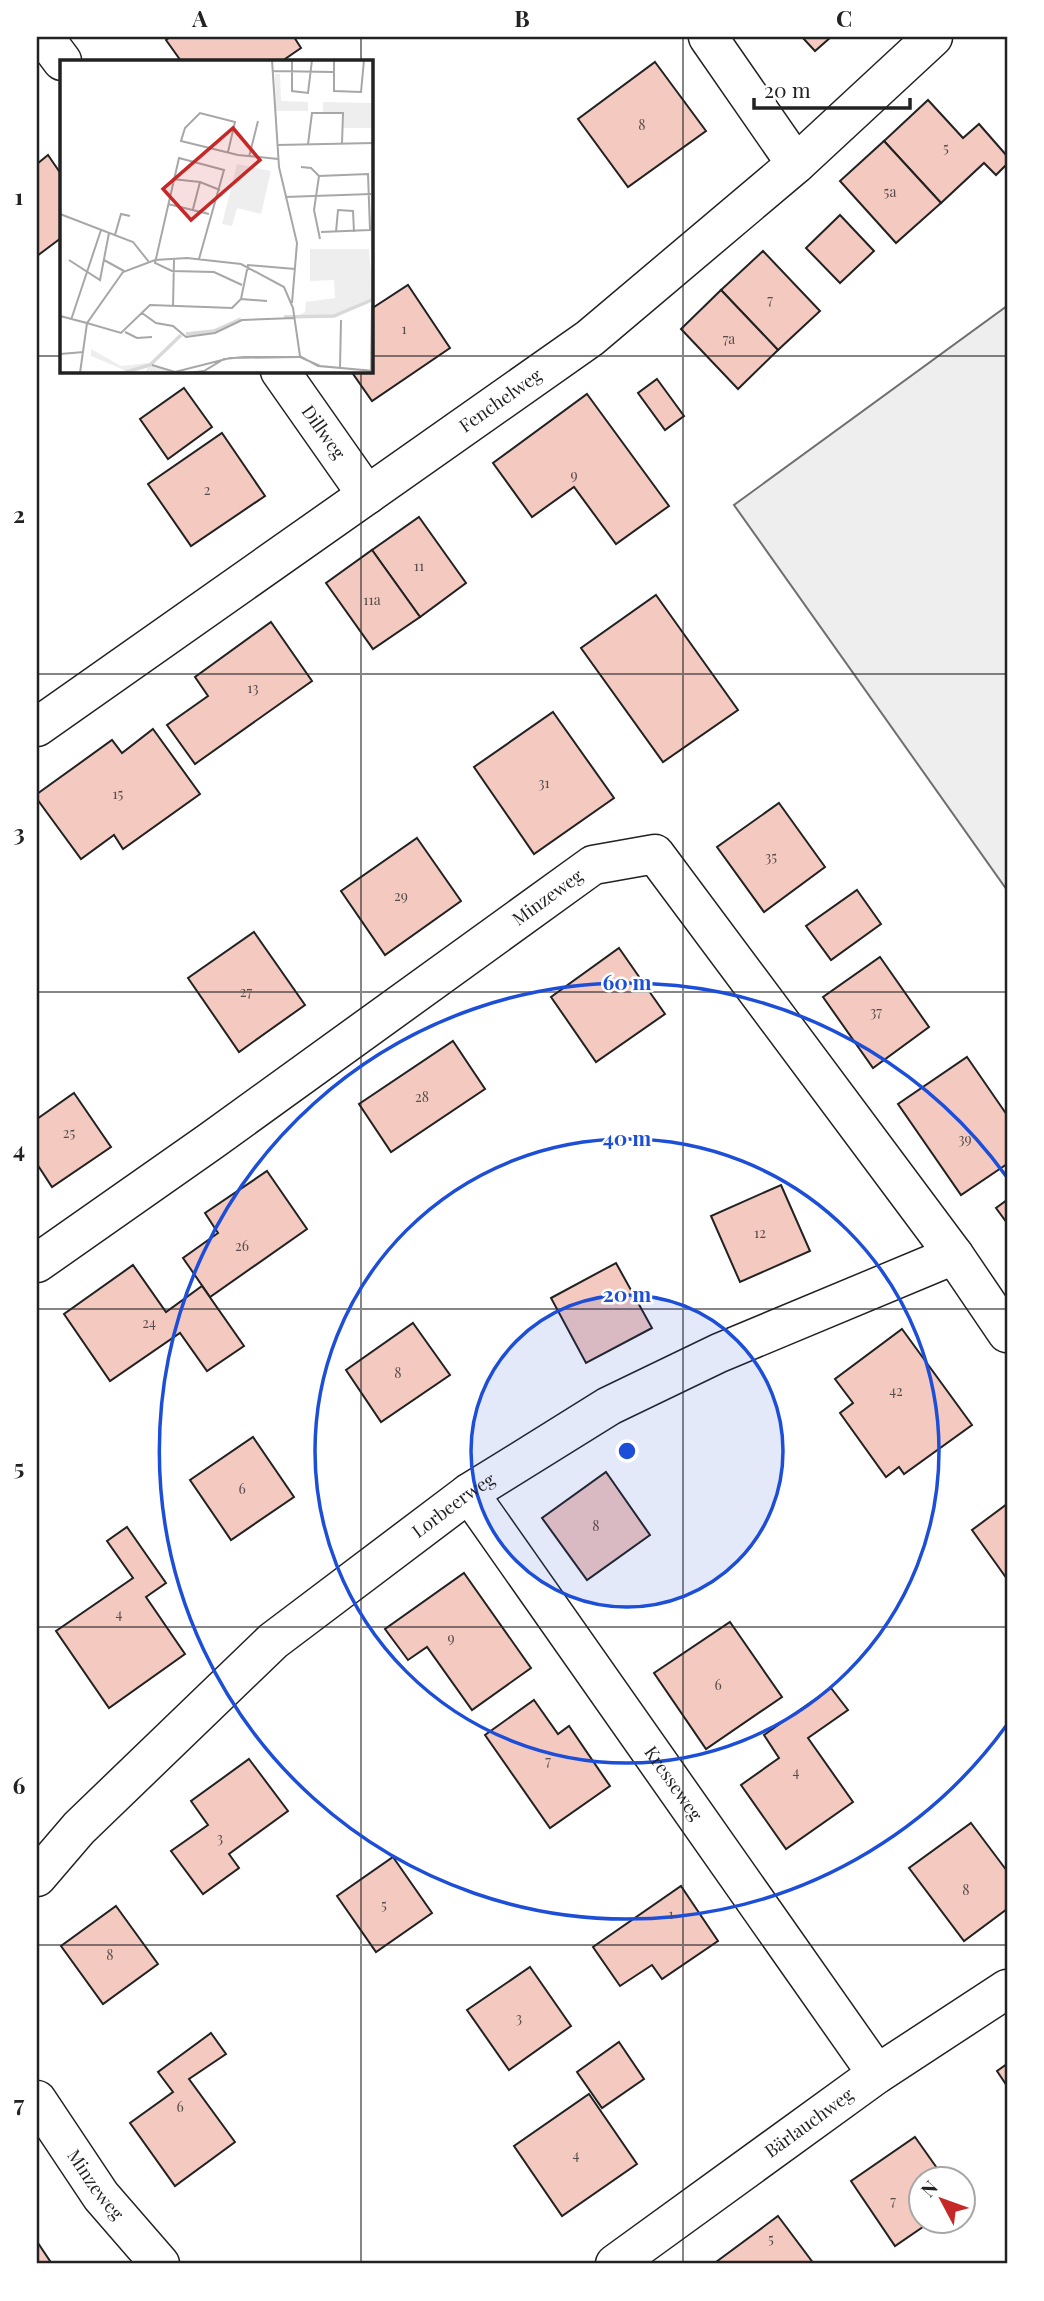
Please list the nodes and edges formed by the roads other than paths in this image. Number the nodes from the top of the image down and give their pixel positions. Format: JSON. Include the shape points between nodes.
{"nodes":[{"id":1,"x":44,"y":37,"type":"edge"},
{"id":2,"x":708,"y":37,"type":"edge"},
{"id":3,"x":933,"y":37,"type":"edge"},
{"id":4,"x":61,"y":60,"type":"edge"},
{"id":5,"x":796,"y":164,"type":"junction"},
{"id":6,"x":281,"y":373,"type":"edge"},
{"id":7,"x":367,"y":495,"type":"junction"},
{"id":8,"x":37,"y":727,"type":"edge"},
{"id":9,"x":954,"y":1255,"type":"junction"},
{"id":10,"x":37,"y":1263,"type":"edge"},
{"id":11,"x":1007,"y":1333,"type":"edge"},
{"id":12,"x":469,"y":1493,"type":"junction"},
{"id":13,"x":37,"y":1877,"type":"edge"},
{"id":14,"x":1007,"y":1989,"type":"edge"},
{"id":15,"x":877,"y":2074,"type":"junction"},
{"id":16,"x":37,"y":2101,"type":"edge"},
{"id":17,"x":160,"y":2264,"type":"edge"},
{"id":18,"x":615,"y":2264,"type":"edge"}],
"edges":[{"from":1,"to":4,"type":"street"},
{"from":2,"to":5,"type":"street"},
{"from":3,"to":5,"type":"street","name":"Fenchelweg"},
{"from":5,"to":7,"type":"street","name":"Fenchelweg","via":[[590,338]]},
{"from":6,"to":7,"type":"street","name":"Dillweg"},
{"from":7,"to":8,"type":"street","name":"Fenchelweg"},
{"from":9,"to":10,"type":"street","name":"Minzeweg","via":[[655,854],[593,865]]},
{"from":9,"to":11,"type":"street","name":"Minzeweg"},
{"from":9,"to":12,"type":"street","name":"Lorbeerweg","via":[[719,1353],[609,1406]]},
{"from":12,"to":13,"type":"street","name":"Lorbeerweg","via":[[274,1641],[79,1828]]},
{"from":12,"to":15,"type":"street","name":"Kresseweg"},
{"from":14,"to":15,"type":"street","name":"Bärlauchweg"},
{"from":15,"to":18,"type":"street","name":"Bärlauchweg"},
{"from":16,"to":17,"type":"street","name":"Minzeweg","via":[[100,2196]]}]}
